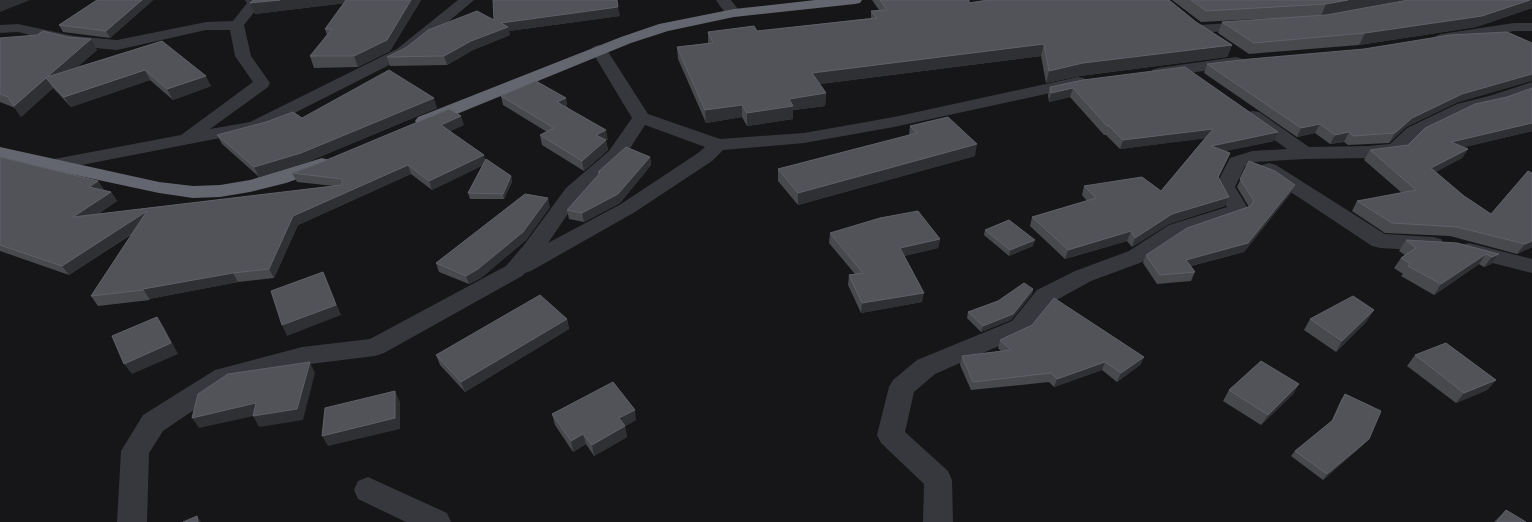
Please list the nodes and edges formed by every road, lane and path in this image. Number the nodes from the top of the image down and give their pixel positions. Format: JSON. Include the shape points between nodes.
{"nodes":[{"id":1,"x":256,"y":0,"type":"edge"},
{"id":2,"x":723,"y":0,"type":"edge"},
{"id":3,"x":855,"y":0,"type":"edge"},
{"id":4,"x":462,"y":1,"type":"edge"},
{"id":5,"x":734,"y":13,"type":"junction"},
{"id":6,"x":1186,"y":19,"type":"edge"},
{"id":7,"x":237,"y":25,"type":"junction"},
{"id":8,"x":1260,"y":25,"type":"edge"},
{"id":9,"x":1532,"y":27,"type":"edge"},
{"id":10,"x":0,"y":29,"type":"edge"},
{"id":11,"x":1198,"y":29,"type":"junction"},
{"id":12,"x":1429,"y":40,"type":"edge"},
{"id":13,"x":599,"y":50,"type":"junction"},
{"id":14,"x":1186,"y":69,"type":"junction"},
{"id":15,"x":1141,"y":75,"type":"edge"},
{"id":16,"x":1095,"y":80,"type":"edge"},
{"id":17,"x":1211,"y":86,"type":"edge"},
{"id":18,"x":1532,"y":87,"type":"edge"},
{"id":19,"x":1235,"y":103,"type":"edge"},
{"id":20,"x":641,"y":118,"type":"junction"},
{"id":21,"x":409,"y":127,"type":"edge"},
{"id":22,"x":184,"y":139,"type":"junction"},
{"id":23,"x":718,"y":145,"type":"junction"},
{"id":24,"x":0,"y":153,"type":"edge"},
{"id":25,"x":1305,"y":153,"type":"junction"},
{"id":26,"x":1252,"y":157,"type":"junction"},
{"id":27,"x":336,"y":158,"type":"edge"},
{"id":28,"x":56,"y":164,"type":"junction"},
{"id":29,"x":1532,"y":266,"type":"edge"},
{"id":30,"x":514,"y":271,"type":"junction"},
{"id":31,"x":368,"y":490,"type":"dead end"},
{"id":32,"x":132,"y":522,"type":"edge"},
{"id":33,"x":436,"y":522,"type":"edge"},
{"id":34,"x":938,"y":522,"type":"edge"}],
"edges":[{"from":1,"to":7,"type":"street"},
{"from":2,"to":5,"type":"street"},
{"from":3,"to":5,"type":"highway"},
{"from":4,"to":22,"type":"street","via":[[403,52],[255,126]]},
{"from":5,"to":13,"type":"highway","via":[[664,27]]},
{"from":6,"to":11,"type":"street"},
{"from":7,"to":10,"type":"street","via":[[206,26],[117,45],[74,41],[18,28]]},
{"from":7,"to":22,"type":"street","via":[[243,56],[262,84]]},
{"from":8,"to":11,"type":"street"},
{"from":9,"to":12,"type":"street","via":[[1514,27]]},
{"from":11,"to":14,"type":"street","via":[[1250,61]]},
{"from":13,"to":20,"type":"street"},
{"from":13,"to":21,"type":"highway"},
{"from":14,"to":15,"type":"street"},
{"from":14,"to":17,"type":"street"},
{"from":16,"to":23,"type":"street","via":[[804,138]]},
{"from":18,"to":25,"type":"street","via":[[1463,108],[1413,132],[1395,149]]},
{"from":19,"to":25,"type":"street"},
{"from":20,"to":23,"type":"street"},
{"from":20,"to":30,"type":"street","via":[[616,155],[573,192]]},
{"from":22,"to":28,"type":"street"},
{"from":23,"to":30,"type":"street","via":[[705,157],[628,208]]},
{"from":24,"to":28,"type":"highway"},
{"from":25,"to":26,"type":"street"},
{"from":26,"to":29,"type":"street","via":[[1380,242],[1450,245]]},
{"from":26,"to":34,"type":"street","via":[[1237,162],[1225,187],[1239,210],[1176,230],[1137,256],[1083,276],[1045,296],[1020,327],[926,367],[902,387],[891,434],[938,480]]},
{"from":27,"to":28,"type":"highway","via":[[293,175],[252,187],[204,192],[174,191]]},
{"from":30,"to":32,"type":"street","via":[[375,347],[302,356],[224,377],[153,423],[135,451]]},
{"from":31,"to":33,"type":"street"}]}
